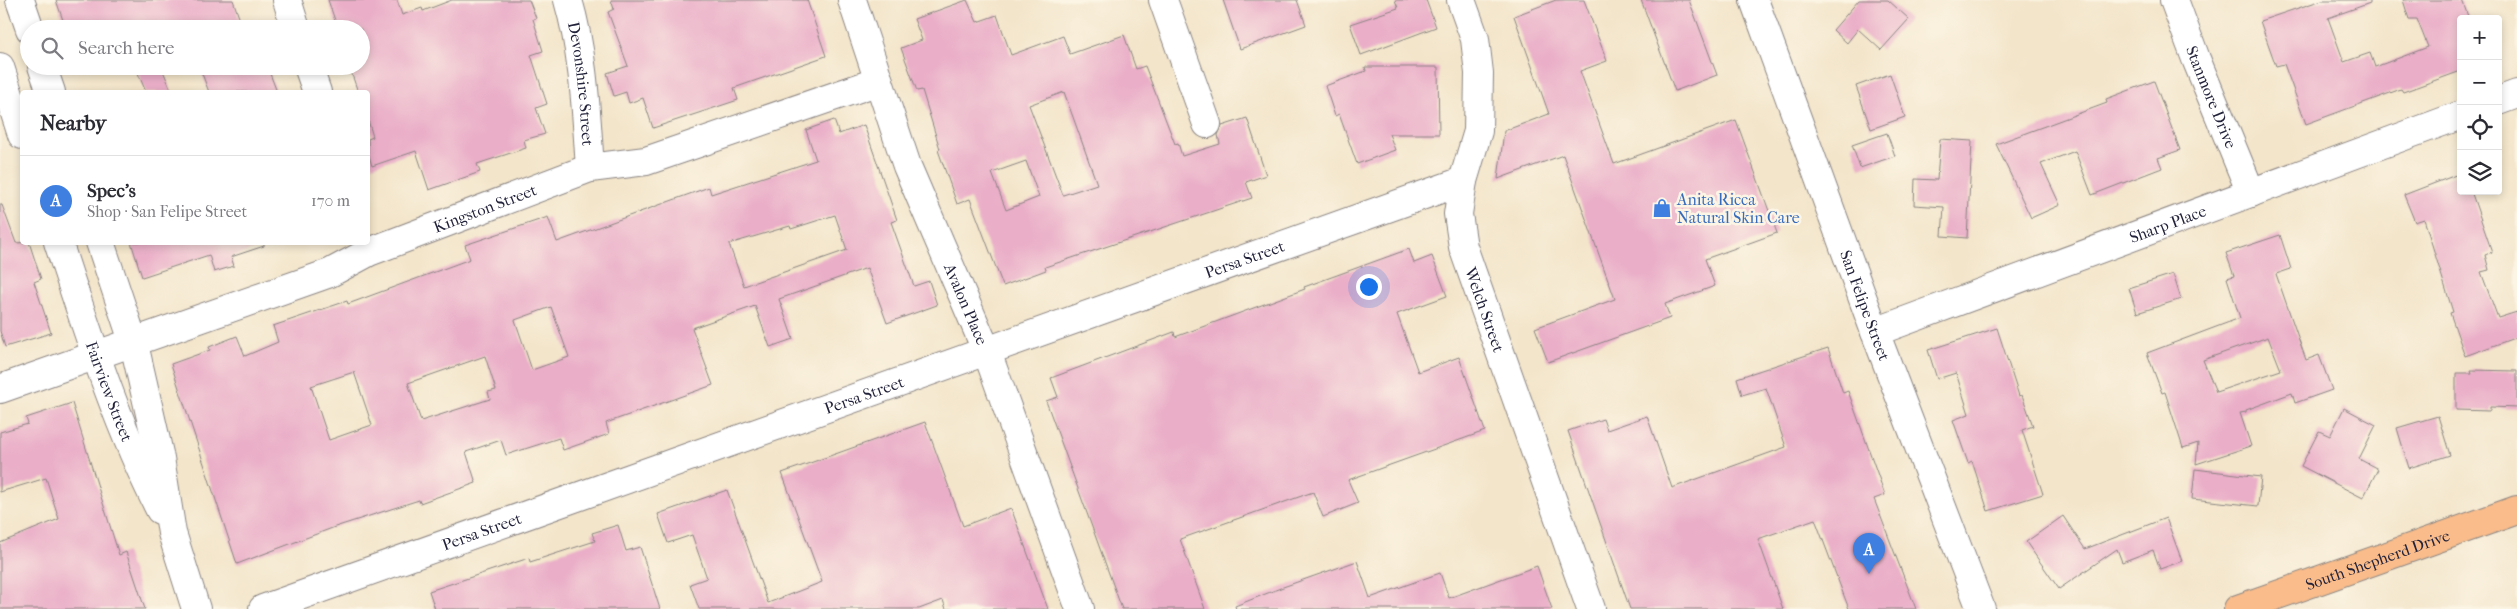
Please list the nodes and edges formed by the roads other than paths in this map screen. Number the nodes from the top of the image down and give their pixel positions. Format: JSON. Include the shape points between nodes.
{"nodes":[{"id":1,"x":20,"y":0,"type":"edge"},
{"id":2,"x":287,"y":0,"type":"edge"},
{"id":3,"x":568,"y":0,"type":"edge"},
{"id":4,"x":852,"y":0,"type":"edge"},
{"id":5,"x":1163,"y":0,"type":"edge"},
{"id":6,"x":1462,"y":0,"type":"edge"},
{"id":7,"x":1754,"y":0,"type":"edge"},
{"id":8,"x":2174,"y":0,"type":"edge"},
{"id":9,"x":27,"y":20,"type":"edge"},
{"id":10,"x":293,"y":20,"type":"edge"},
{"id":11,"x":0,"y":67,"type":"edge"},
{"id":12,"x":45,"y":75,"type":"edge"},
{"id":13,"x":311,"y":75,"type":"edge"},
{"id":14,"x":879,"y":81,"type":"junction"},
{"id":15,"x":50,"y":90,"type":"edge"},
{"id":16,"x":316,"y":90,"type":"edge"},
{"id":17,"x":2517,"y":94,"type":"edge"},
{"id":18,"x":2502,"y":100,"type":"edge"},
{"id":19,"x":2457,"y":116,"type":"edge"},
{"id":20,"x":1207,"y":124,"type":"dead end"},
{"id":21,"x":20,"y":129,"type":"edge"},
{"id":22,"x":590,"y":168,"type":"junction"},
{"id":23,"x":1463,"y":181,"type":"junction"},
{"id":24,"x":2251,"y":193,"type":"junction"},
{"id":25,"x":59,"y":245,"type":"edge"},
{"id":26,"x":101,"y":245,"type":"edge"},
{"id":27,"x":368,"y":248,"type":"edge"},
{"id":28,"x":1876,"y":332,"type":"junction"},
{"id":29,"x":134,"y":344,"type":"junction"},
{"id":30,"x":987,"y":352,"type":"junction"},
{"id":31,"x":96,"y":356,"type":"junction"},
{"id":32,"x":0,"y":389,"type":"edge"},
{"id":33,"x":2517,"y":510,"type":"edge"},
{"id":34,"x":172,"y":533,"type":"junction"},
{"id":35,"x":196,"y":609,"type":"edge"},
{"id":36,"x":264,"y":609,"type":"edge"},
{"id":37,"x":1080,"y":609,"type":"edge"},
{"id":38,"x":1591,"y":609,"type":"edge"},
{"id":39,"x":1981,"y":609,"type":"edge"},
{"id":40,"x":2238,"y":609,"type":"edge"}],
"edges":[{"from":1,"to":9,"type":"street"},
{"from":2,"to":10,"type":"street"},
{"from":3,"to":22,"type":"street","name":"Devonshire Street","via":[[578,39]]},
{"from":4,"to":14,"type":"street","name":"Avalon Place"},
{"from":5,"to":20,"type":"street"},
{"from":6,"to":23,"type":"street","name":"Welch Street","via":[[1474,39],[1479,73],[1478,131]]},
{"from":7,"to":28,"type":"street","name":"San Felipe Street"},
{"from":8,"to":24,"type":"street","name":"Stanmore Drive"},
{"from":11,"to":21,"type":"street"},
{"from":12,"to":15,"type":"street"},
{"from":13,"to":16,"type":"street"},
{"from":14,"to":22,"type":"street","name":"Kingston Street","via":[[646,161]]},
{"from":14,"to":30,"type":"street","name":"Avalon Place","via":[[907,166]]},
{"from":17,"to":18,"type":"street"},
{"from":19,"to":24,"type":"street","name":"Sharp Place"},
{"from":22,"to":27,"type":"street","name":"Kingston Street"},
{"from":23,"to":30,"type":"street","name":"Persa Street"},
{"from":23,"to":38,"type":"street","name":"Welch Street","via":[[1458,214],[1463,246]]},
{"from":24,"to":28,"type":"street","name":"Sharp Place"},
{"from":25,"to":31,"type":"street","name":"Fairview Street"},
{"from":26,"to":29,"type":"street","name":"Fairview Street"},
{"from":27,"to":29,"type":"street","name":"Kingston Street","via":[[330,273]]},
{"from":28,"to":39,"type":"street","name":"San Felipe Street"},
{"from":29,"to":31,"type":"street","name":"Kingston Street"},
{"from":29,"to":34,"type":"street","name":"Fairview Street","via":[[160,458]]},
{"from":30,"to":36,"type":"street","name":"Persa Street"},
{"from":30,"to":37,"type":"street","name":"Avalon Place"},
{"from":31,"to":32,"type":"street","name":"Kingston Street"},
{"from":31,"to":34,"type":"street","name":"Fairview Street","via":[[143,476]]},
{"from":33,"to":40,"type":"main road","name":"South Shepherd Drive"},
{"from":34,"to":35,"type":"street","name":"Fairview Street"}]}
